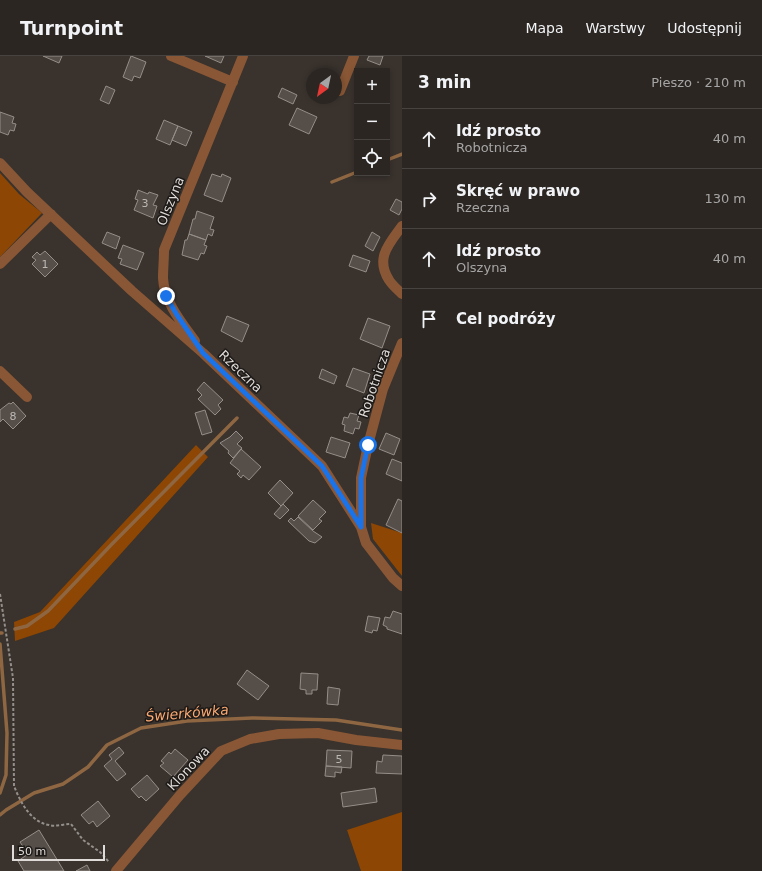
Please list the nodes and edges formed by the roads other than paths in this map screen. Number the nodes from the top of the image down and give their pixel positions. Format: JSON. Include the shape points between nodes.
{"nodes":[{"id":1,"x":171,"y":56,"type":"edge"},
{"id":2,"x":243,"y":56,"type":"edge"},
{"id":3,"x":354,"y":56,"type":"edge"},
{"id":4,"x":233,"y":82,"type":"junction"},
{"id":5,"x":342,"y":86,"type":"edge"},
{"id":6,"x":0,"y":163,"type":"edge"},
{"id":7,"x":51,"y":214,"type":"junction"},
{"id":8,"x":402,"y":226,"type":"edge"},
{"id":9,"x":0,"y":264,"type":"edge"},
{"id":10,"x":402,"y":294,"type":"edge"},
{"id":11,"x":402,"y":343,"type":"edge"},
{"id":12,"x":203,"y":353,"type":"junction"},
{"id":13,"x":0,"y":371,"type":"edge"},
{"id":14,"x":28,"y":397,"type":"dead end"},
{"id":15,"x":361,"y":527,"type":"junction"},
{"id":16,"x":402,"y":586,"type":"edge"},
{"id":17,"x":402,"y":745,"type":"edge"},
{"id":18,"x":117,"y":870,"type":"edge"}],
"edges":[{"from":1,"to":4,"type":"street"},
{"from":2,"to":4,"type":"street","name":"Olszyna"},
{"from":3,"to":5,"type":"street"},
{"from":4,"to":12,"type":"street","name":"Olszyna","via":[[164,250],[163,280],[166,296]]},
{"from":6,"to":7,"type":"street","name":"Rzeczna"},
{"from":7,"to":9,"type":"street"},
{"from":7,"to":12,"type":"street","name":"Rzeczna","via":[[132,291]]},
{"from":8,"to":10,"type":"street","via":[[384,252],[382,264],[389,281]]},
{"from":11,"to":15,"type":"street","name":"Robotnicza","via":[[383,389],[368,445],[361,478]]},
{"from":12,"to":15,"type":"street","name":"Rzeczna","via":[[322,466]]},
{"from":13,"to":14,"type":"street"},
{"from":15,"to":16,"type":"street","name":"Rzeczna","via":[[366,543]]},
{"from":17,"to":18,"type":"street","name":"Klonowa","via":[[318,733],[279,734],[250,739],[221,751]]}]}
